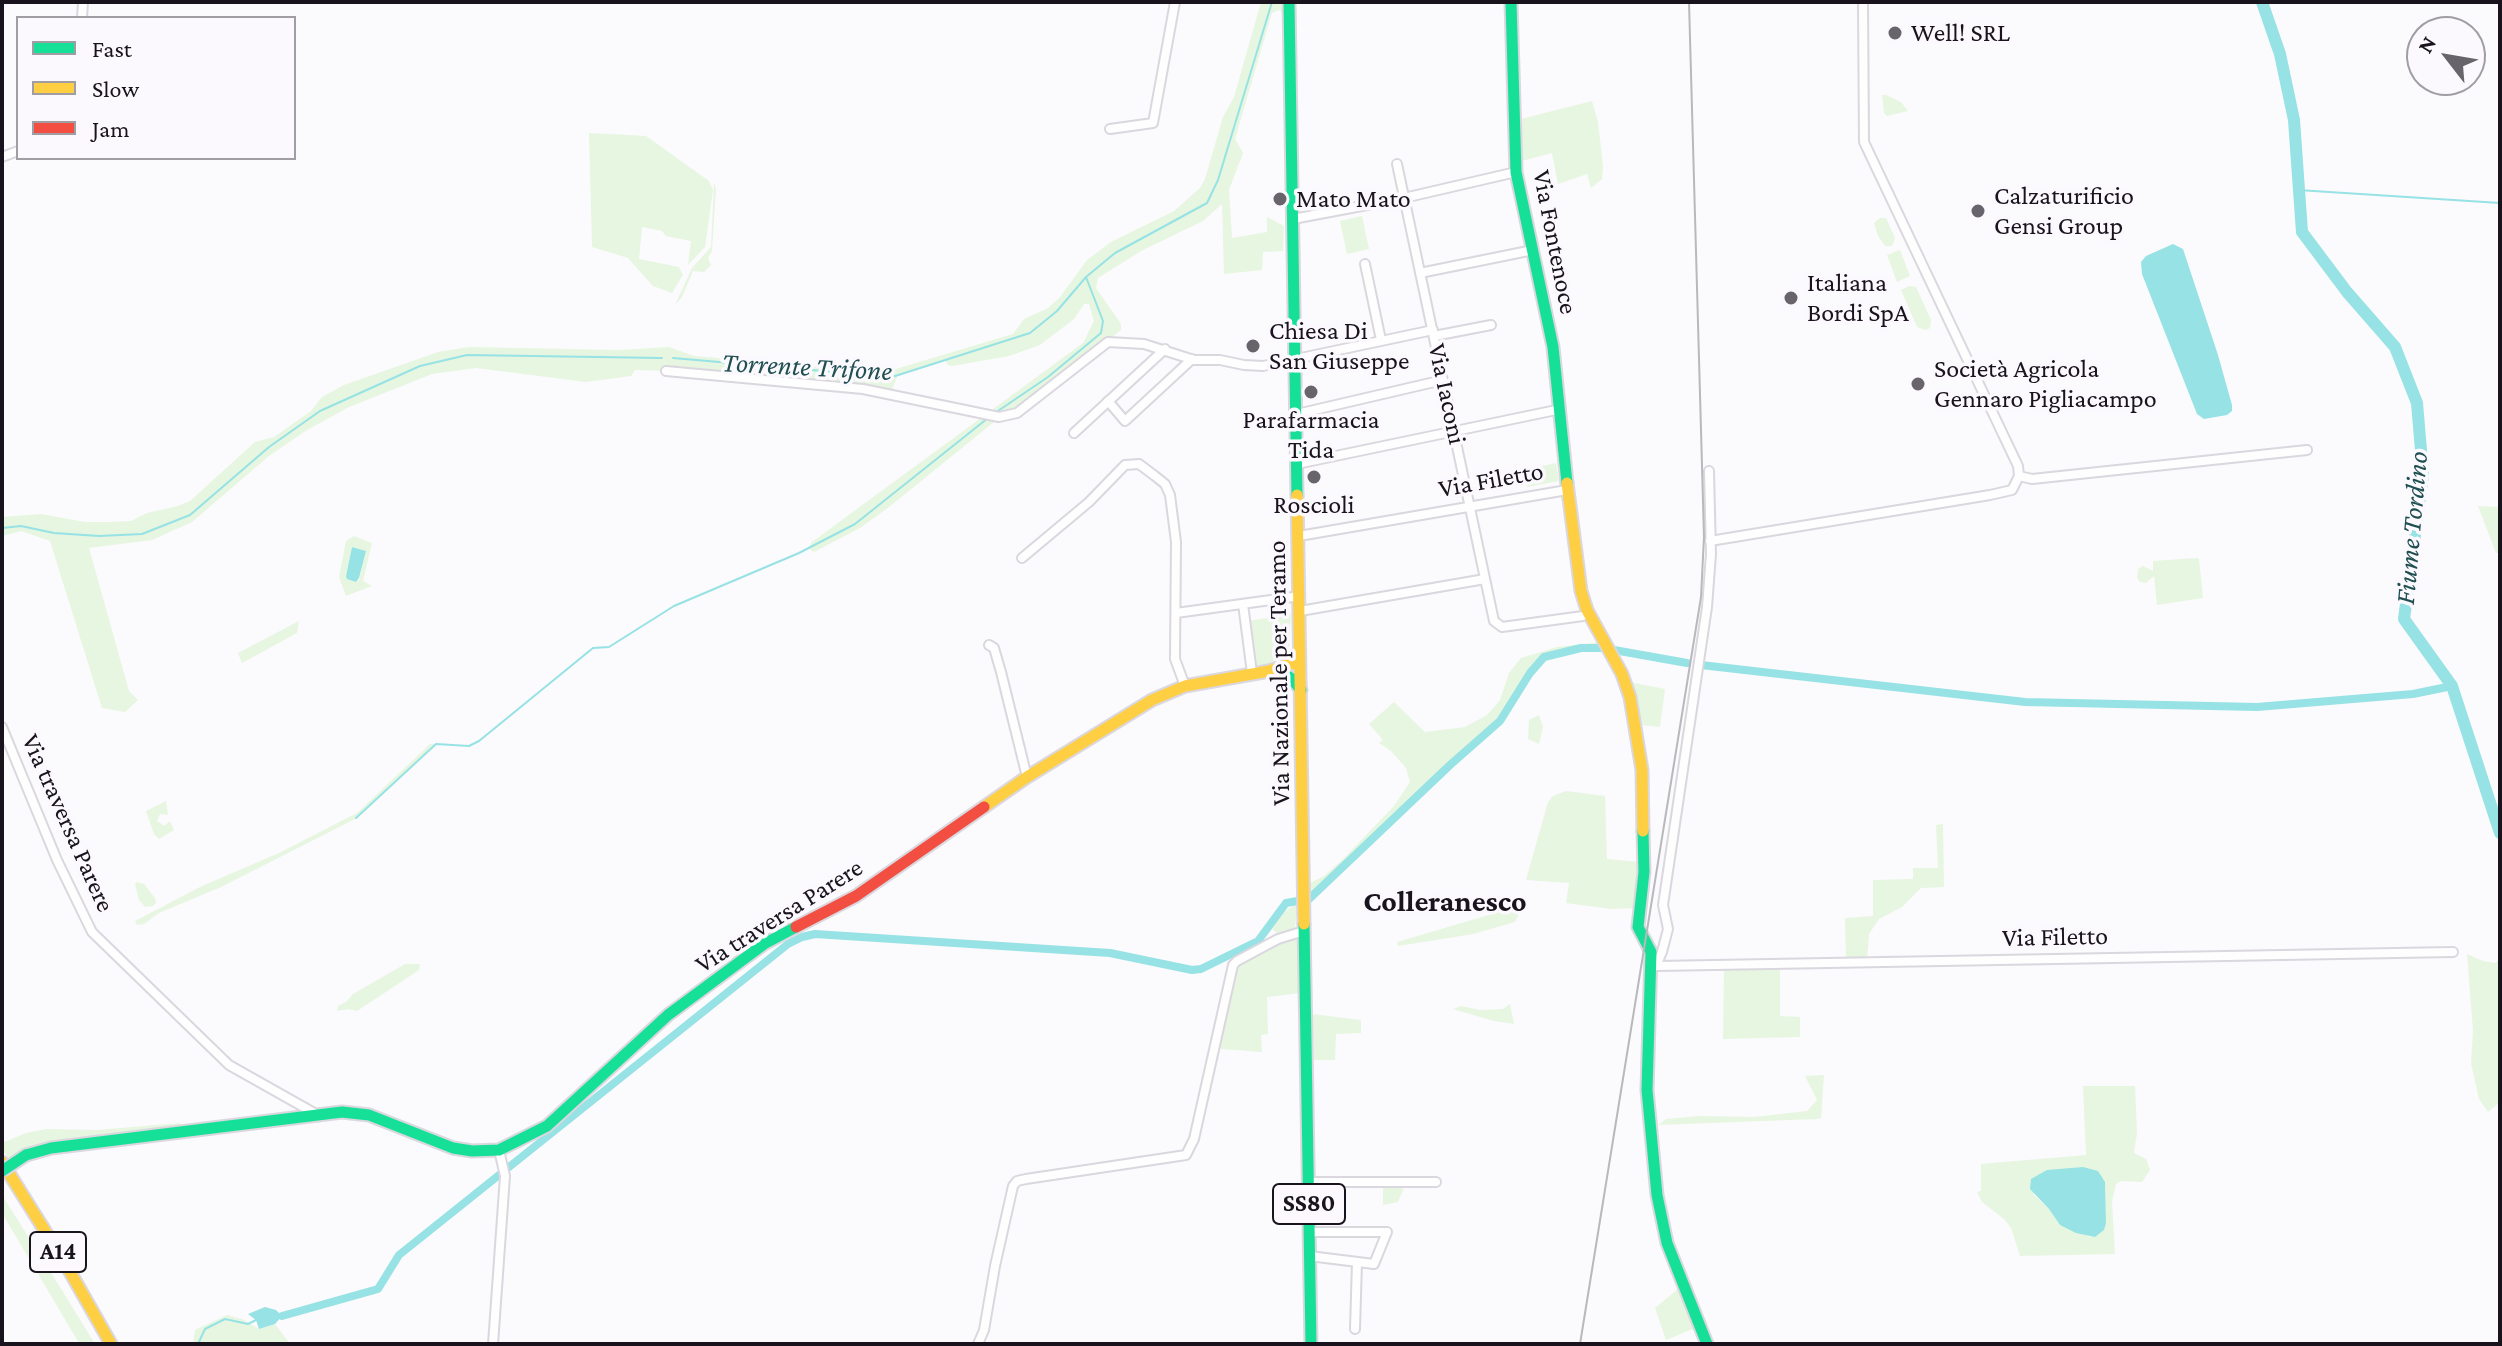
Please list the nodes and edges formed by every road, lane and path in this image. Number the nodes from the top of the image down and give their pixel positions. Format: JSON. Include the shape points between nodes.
{"nodes":[{"id":1,"x":1175,"y":2,"type":"edge"},
{"id":2,"x":1289,"y":2,"type":"edge"},
{"id":3,"x":1511,"y":2,"type":"edge"},
{"id":4,"x":1863,"y":2,"type":"edge"},
{"id":5,"x":1110,"y":129,"type":"dead end"},
{"id":6,"x":1397,"y":164,"type":"dead end"},
{"id":7,"x":1516,"y":172,"type":"junction"},
{"id":8,"x":1404,"y":198,"type":"junction"},
{"id":9,"x":1293,"y":219,"type":"junction"},
{"id":10,"x":1533,"y":250,"type":"junction"},
{"id":11,"x":1365,"y":264,"type":"dead end"},
{"id":12,"x":1420,"y":273,"type":"junction"},
{"id":13,"x":1491,"y":325,"type":"dead end"},
{"id":14,"x":1434,"y":333,"type":"junction"},
{"id":15,"x":1381,"y":340,"type":"junction"},
{"id":16,"x":1165,"y":349,"type":"junction"},
{"id":17,"x":1192,"y":359,"type":"junction"},
{"id":18,"x":1295,"y":359,"type":"junction"},
{"id":19,"x":666,"y":371,"type":"dead end"},
{"id":20,"x":1443,"y":380,"type":"junction"},
{"id":21,"x":1108,"y":401,"type":"junction"},
{"id":22,"x":1561,"y":409,"type":"junction"},
{"id":23,"x":1297,"y":414,"type":"junction"},
{"id":24,"x":1455,"y":431,"type":"junction"},
{"id":25,"x":1074,"y":433,"type":"dead end"},
{"id":26,"x":2307,"y":450,"type":"dead end"},
{"id":27,"x":1297,"y":464,"type":"junction"},
{"id":28,"x":1709,"y":471,"type":"dead end"},
{"id":29,"x":2019,"y":476,"type":"junction"},
{"id":30,"x":1567,"y":490,"type":"junction"},
{"id":31,"x":1470,"y":506,"type":"junction"},
{"id":32,"x":1299,"y":536,"type":"junction"},
{"id":33,"x":1710,"y":541,"type":"junction"},
{"id":34,"x":1022,"y":558,"type":"dead end"},
{"id":35,"x":1485,"y":579,"type":"junction"},
{"id":36,"x":1300,"y":596,"type":"junction"},
{"id":37,"x":1243,"y":604,"type":"junction"},
{"id":38,"x":1300,"y":611,"type":"junction"},
{"id":39,"x":1176,"y":613,"type":"junction"},
{"id":40,"x":1589,"y":613,"type":"junction"},
{"id":41,"x":1300,"y":635,"type":"junction"},
{"id":42,"x":989,"y":645,"type":"dead end"},
{"id":43,"x":1300,"y":667,"type":"junction"},
{"id":44,"x":1276,"y":670,"type":"junction"},
{"id":45,"x":1252,"y":673,"type":"junction"},
{"id":46,"x":1185,"y":686,"type":"junction"},
{"id":47,"x":1301,"y":690,"type":"junction"},
{"id":48,"x":2,"y":727,"type":"edge"},
{"id":49,"x":1027,"y":777,"type":"junction"},
{"id":50,"x":1304,"y":931,"type":"junction"},
{"id":51,"x":2453,"y":952,"type":"dead end"},
{"id":52,"x":1654,"y":966,"type":"junction"},
{"id":53,"x":318,"y":1114,"type":"junction"},
{"id":54,"x":499,"y":1150,"type":"junction"},
{"id":55,"x":2,"y":1162,"type":"edge"},
{"id":56,"x":2,"y":1171,"type":"edge"},
{"id":57,"x":2,"y":1180,"type":"edge"},
{"id":58,"x":1308,"y":1182,"type":"junction"},
{"id":59,"x":1436,"y":1182,"type":"dead end"},
{"id":60,"x":1391,"y":1222,"type":"dead end"},
{"id":61,"x":1309,"y":1232,"type":"junction"},
{"id":62,"x":1387,"y":1232,"type":"junction"},
{"id":63,"x":1309,"y":1256,"type":"junction"},
{"id":64,"x":1357,"y":1262,"type":"junction"},
{"id":65,"x":1355,"y":1329,"type":"dead end"},
{"id":66,"x":100,"y":1344,"type":"edge"},
{"id":67,"x":111,"y":1344,"type":"edge"},
{"id":68,"x":493,"y":1344,"type":"edge"},
{"id":69,"x":978,"y":1344,"type":"edge"},
{"id":70,"x":1311,"y":1344,"type":"edge"},
{"id":71,"x":1707,"y":1344,"type":"edge"}],
"edges":[{"from":1,"to":5,"type":"street","via":[[1153,123]]},
{"from":2,"to":9,"type":"main road","name":"Via Nazionale per Teramo","number":"SS80"},
{"from":3,"to":7,"type":"main road","name":"Via Fontenoce"},
{"from":4,"to":29,"type":"street","via":[[1864,142]]},
{"from":6,"to":8,"type":"street","name":"Via Iaconi"},
{"from":7,"to":8,"type":"street"},
{"from":7,"to":10,"type":"main road","name":"Via Fontenoce"},
{"from":8,"to":9,"type":"street"},
{"from":8,"to":12,"type":"street","name":"Via Iaconi"},
{"from":9,"to":18,"type":"main road","name":"Via Nazionale per Teramo","number":"SS80"},
{"from":10,"to":12,"type":"street"},
{"from":10,"to":22,"type":"main road","name":"Via Fontenoce"},
{"from":11,"to":15,"type":"street"},
{"from":12,"to":14,"type":"street","name":"Via Iaconi"},
{"from":13,"to":14,"type":"street"},
{"from":14,"to":15,"type":"street"},
{"from":14,"to":20,"type":"street","name":"Via Iaconi"},
{"from":15,"to":18,"type":"street"},
{"from":16,"to":17,"type":"street"},
{"from":16,"to":19,"type":"street","via":[[1108,342],[1017,413],[999,417],[863,389]]},
{"from":16,"to":21,"type":"street"},
{"from":17,"to":18,"type":"street","via":[[1263,366]]},
{"from":17,"to":21,"type":"street","via":[[1125,421]]},
{"from":18,"to":23,"type":"main road","name":"Via Nazionale per Teramo","number":"SS80"},
{"from":20,"to":23,"type":"street"},
{"from":20,"to":24,"type":"street","name":"Via Iaconi"},
{"from":21,"to":25,"type":"street"},
{"from":22,"to":24,"type":"street"},
{"from":22,"to":30,"type":"main road","name":"Via Fontenoce"},
{"from":23,"to":27,"type":"main road","name":"Via Nazionale per Teramo","number":"SS80"},
{"from":24,"to":27,"type":"street"},
{"from":24,"to":31,"type":"street","name":"Via Iaconi"},
{"from":26,"to":29,"type":"street","via":[[2032,479]]},
{"from":27,"to":32,"type":"main road","name":"Via Nazionale per Teramo","number":"SS80"},
{"from":28,"to":33,"type":"street"},
{"from":29,"to":33,"type":"street","via":[[2012,490],[1990,495]]},
{"from":30,"to":31,"type":"street","name":"Via Filetto"},
{"from":30,"to":40,"type":"main road","name":"Via Filetto","via":[[1581,591]]},
{"from":31,"to":32,"type":"street","name":"Via Filetto"},
{"from":31,"to":35,"type":"street","name":"Via Iaconi"},
{"from":32,"to":36,"type":"main road","name":"Via Nazionale per Teramo","number":"SS80"},
{"from":33,"to":52,"type":"street","via":[[1707,607],[1663,905],[1668,929]]},
{"from":34,"to":39,"type":"street","via":[[1125,465],[1139,464],[1165,484],[1170,495]]},
{"from":35,"to":38,"type":"street"},
{"from":35,"to":40,"type":"street","name":"Via Iaconi","via":[[1496,624],[1502,627]]},
{"from":36,"to":37,"type":"street"},
{"from":36,"to":38,"type":"main road","name":"Via Nazionale per Teramo","number":"SS80"},
{"from":37,"to":39,"type":"street"},
{"from":37,"to":45,"type":"street","name":"Via Nazionale per Teramo"},
{"from":38,"to":41,"type":"main road","name":"Via Nazionale per Teramo","number":"SS80"},
{"from":39,"to":46,"type":"street","via":[[1175,659]]},
{"from":40,"to":52,"type":"main road","name":"Via Filetto","via":[[1630,697],[1644,788],[1638,927]]},
{"from":41,"to":43,"type":"main road","name":"Via Nazionale per Teramo","number":"SS80"},
{"from":41,"to":44,"type":"main road","via":[[1290,657]]},
{"from":42,"to":49,"type":"street","via":[[1001,672]]},
{"from":43,"to":44,"type":"main road","name":"Via traversa Parere","via":[[1293,663]]},
{"from":43,"to":47,"type":"main road","name":"Via Nazionale per Teramo","number":"SS80"},
{"from":44,"to":45,"type":"main road","name":"Via traversa Parere"},
{"from":44,"to":47,"type":"main road"},
{"from":45,"to":46,"type":"main road","name":"Via traversa Parere"},
{"from":46,"to":49,"type":"main road","name":"Via traversa Parere","via":[[1152,700]]},
{"from":47,"to":50,"type":"main road","name":"Via Nazionale per Teramo","number":"SS80"},
{"from":48,"to":53,"type":"street","name":"Via traversa Parere","via":[[92,932],[229,1065]]},
{"from":49,"to":54,"type":"main road","name":"Via traversa Parere","via":[[856,896],[764,944],[668,1015],[547,1126]]},
{"from":50,"to":58,"type":"main road","name":"Via Nazionale per Teramo","number":"SS80"},
{"from":50,"to":69,"type":"street","via":[[1278,939],[1233,965],[1186,1155],[1026,1179],[1013,1186]]},
{"from":51,"to":52,"type":"street","name":"Via Filetto"},
{"from":52,"to":71,"type":"main road","name":"Via Filetto","via":[[1647,1090],[1657,1195],[1667,1243]]},
{"from":53,"to":54,"type":"main road","name":"Via traversa Parere","via":[[369,1115],[453,1148]]},
{"from":53,"to":56,"type":"main road","name":"Via traversa Parere","bridge":true,"via":[[51,1148],[26,1155]]},
{"from":54,"to":68,"type":"street","via":[[505,1176]]},
{"from":55,"to":67,"type":"main road","number":"A14"},
{"from":57,"to":66,"type":"main road","number":"A14"},
{"from":58,"to":59,"type":"street"},
{"from":58,"to":61,"type":"main road","name":"Via Nazionale per Teramo","number":"SS80"},
{"from":60,"to":62,"type":"street"},
{"from":61,"to":62,"type":"street"},
{"from":61,"to":63,"type":"main road","name":"Via Nazionale per Teramo","number":"SS80"},
{"from":62,"to":64,"type":"street","via":[[1374,1264]]},
{"from":63,"to":64,"type":"street"},
{"from":63,"to":70,"type":"main road","name":"Via Nazionale per Teramo","number":"SS80"},
{"from":64,"to":65,"type":"street"}]}
